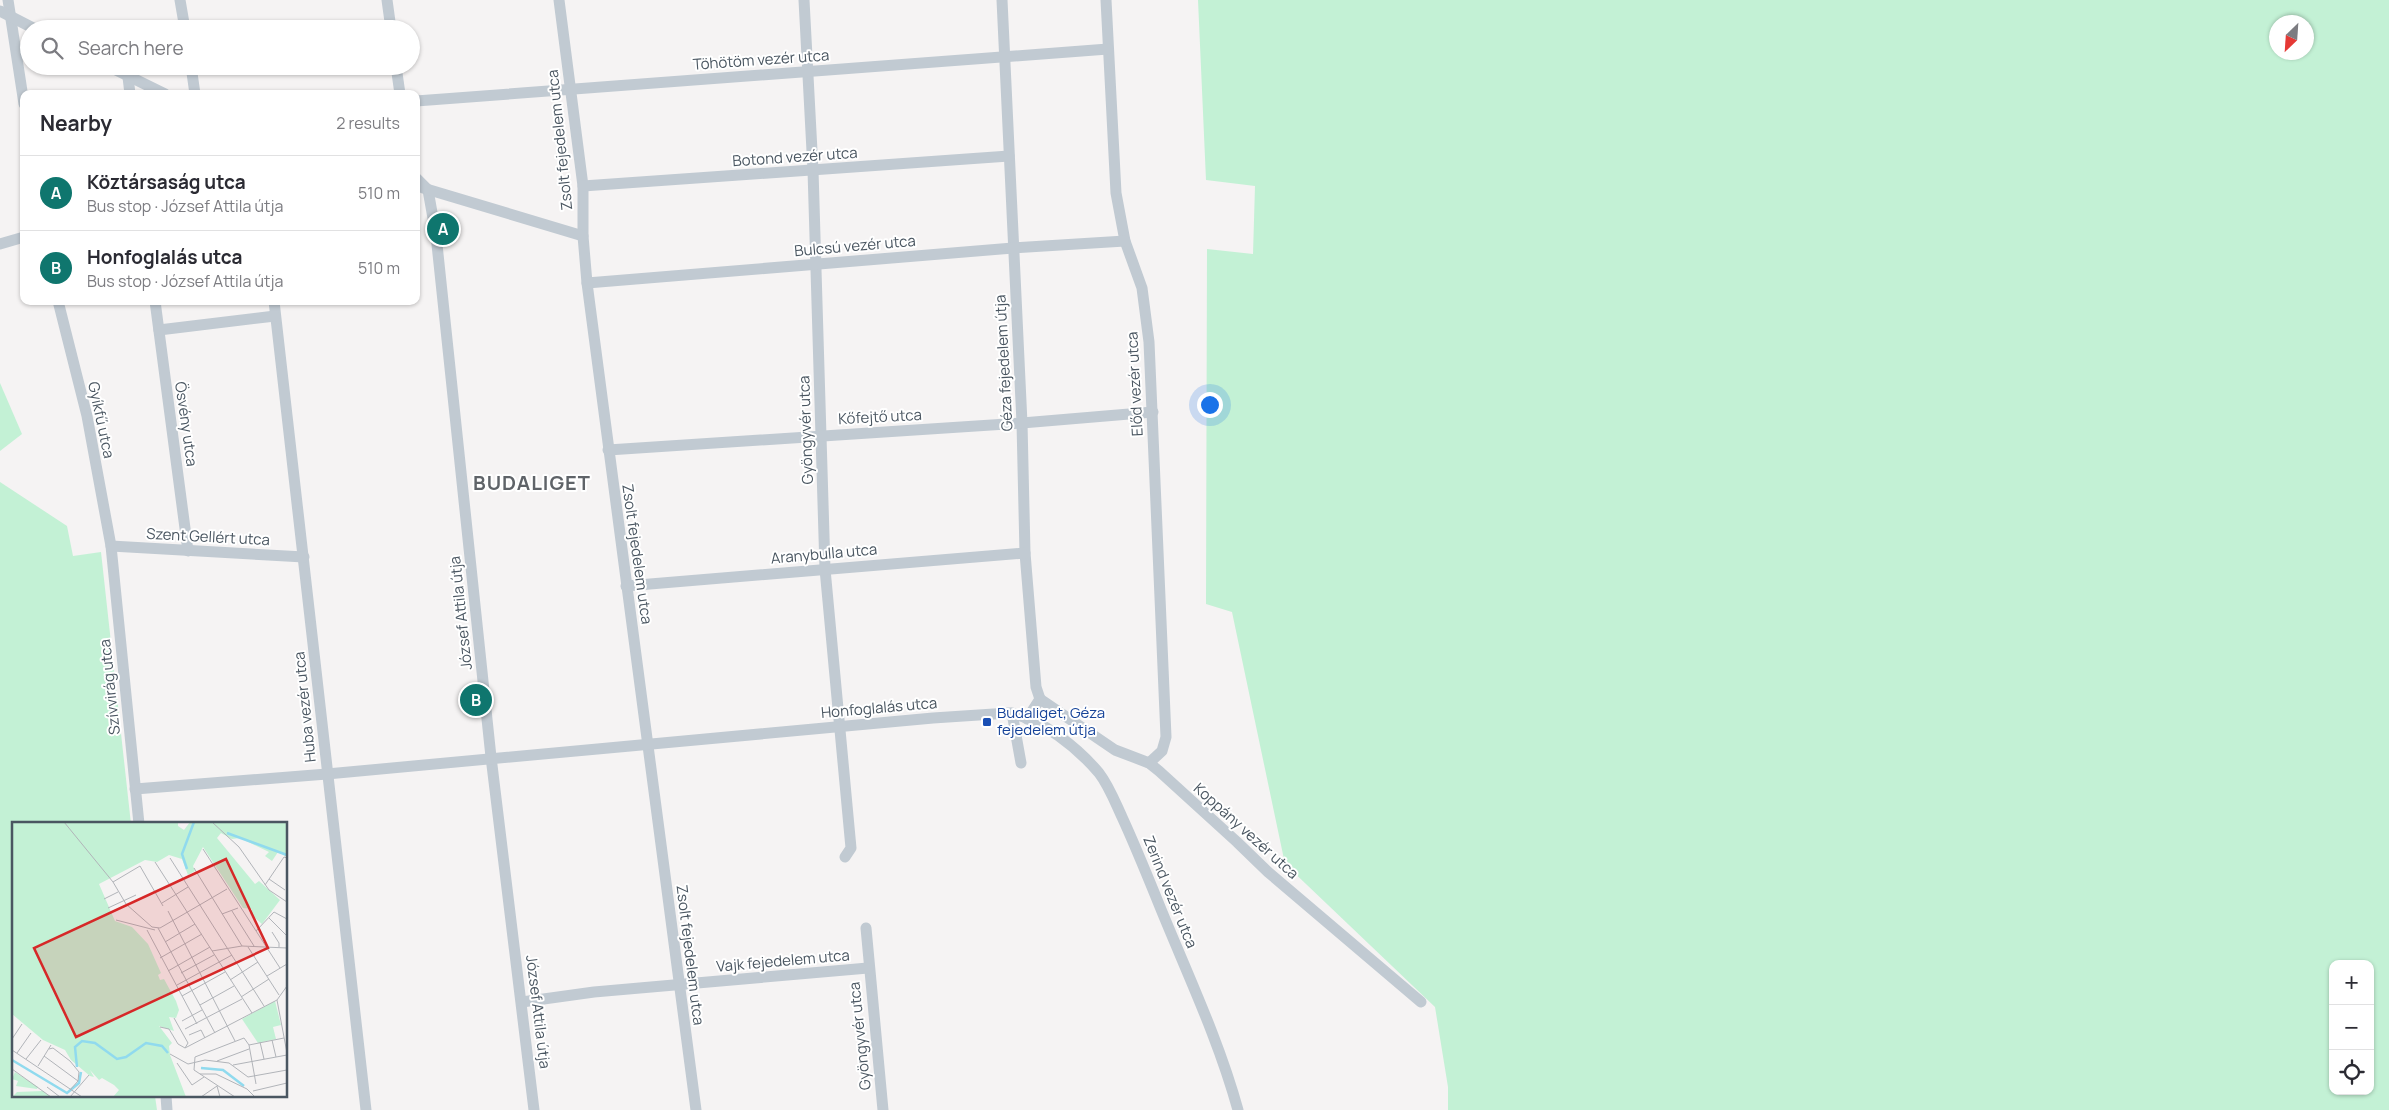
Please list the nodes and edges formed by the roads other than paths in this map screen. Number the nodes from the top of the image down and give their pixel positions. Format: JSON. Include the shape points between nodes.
{"nodes":[{"id":1,"x":8,"y":0,"type":"edge"},
{"id":2,"x":180,"y":0,"type":"edge"},
{"id":3,"x":387,"y":0,"type":"edge"},
{"id":4,"x":560,"y":0,"type":"edge"},
{"id":5,"x":804,"y":0,"type":"edge"},
{"id":6,"x":1002,"y":0,"type":"edge"},
{"id":7,"x":1106,"y":0,"type":"edge"},
{"id":8,"x":5,"y":13,"type":"edge"},
{"id":9,"x":183,"y":20,"type":"edge"},
{"id":10,"x":390,"y":20,"type":"edge"},
{"id":11,"x":20,"y":21,"type":"edge"},
{"id":12,"x":1108,"y":49,"type":"junction"},
{"id":13,"x":1004,"y":57,"type":"junction"},
{"id":14,"x":810,"y":71,"type":"junction"},
{"id":15,"x":124,"y":75,"type":"edge"},
{"id":16,"x":192,"y":75,"type":"edge"},
{"id":17,"x":397,"y":75,"type":"edge"},
{"id":18,"x":128,"y":77,"type":"junction"},
{"id":19,"x":21,"y":90,"type":"edge"},
{"id":20,"x":130,"y":90,"type":"edge"},
{"id":21,"x":156,"y":90,"type":"edge"},
{"id":22,"x":194,"y":90,"type":"edge"},
{"id":23,"x":399,"y":90,"type":"edge"},
{"id":24,"x":571,"y":90,"type":"junction"},
{"id":25,"x":420,"y":101,"type":"edge"},
{"id":26,"x":1010,"y":156,"type":"junction"},
{"id":27,"x":813,"y":170,"type":"junction"},
{"id":28,"x":420,"y":182,"type":"edge"},
{"id":29,"x":583,"y":186,"type":"junction"},
{"id":30,"x":420,"y":187,"type":"edge"},
{"id":31,"x":428,"y":190,"type":"junction"},
{"id":32,"x":583,"y":236,"type":"junction"},
{"id":33,"x":20,"y":239,"type":"edge"},
{"id":34,"x":1126,"y":241,"type":"junction"},
{"id":35,"x":0,"y":244,"type":"edge"},
{"id":36,"x":1013,"y":248,"type":"junction"},
{"id":37,"x":816,"y":265,"type":"junction"},
{"id":38,"x":587,"y":283,"type":"junction"},
{"id":39,"x":59,"y":305,"type":"edge"},
{"id":40,"x":156,"y":305,"type":"edge"},
{"id":41,"x":274,"y":305,"type":"edge"},
{"id":42,"x":275,"y":316,"type":"junction"},
{"id":43,"x":159,"y":330,"type":"junction"},
{"id":44,"x":1152,"y":412,"type":"junction"},
{"id":45,"x":1022,"y":423,"type":"junction"},
{"id":46,"x":822,"y":435,"type":"junction"},
{"id":47,"x":608,"y":450,"type":"junction"},
{"id":48,"x":110,"y":546,"type":"junction"},
{"id":49,"x":188,"y":551,"type":"junction"},
{"id":50,"x":1026,"y":554,"type":"junction"},
{"id":51,"x":304,"y":557,"type":"junction"},
{"id":52,"x":825,"y":569,"type":"junction"},
{"id":53,"x":626,"y":586,"type":"junction"},
{"id":54,"x":1040,"y":699,"type":"junction"},
{"id":55,"x":1012,"y":713,"type":"junction"},
{"id":56,"x":1027,"y":719,"type":"junction"},
{"id":57,"x":839,"y":726,"type":"junction"},
{"id":58,"x":648,"y":743,"type":"junction"},
{"id":59,"x":491,"y":758,"type":"junction"},
{"id":60,"x":1021,"y":763,"type":"dead end"},
{"id":61,"x":1149,"y":763,"type":"junction"},
{"id":62,"x":327,"y":774,"type":"junction"},
{"id":63,"x":135,"y":789,"type":"junction"},
{"id":64,"x":139,"y":822,"type":"edge"},
{"id":65,"x":845,"y":857,"type":"dead end"},
{"id":66,"x":866,"y":928,"type":"dead end"},
{"id":67,"x":868,"y":968,"type":"junction"},
{"id":68,"x":679,"y":986,"type":"junction"},
{"id":69,"x":522,"y":1002,"type":"junction"},
{"id":70,"x":1421,"y":1002,"type":"dead end"},
{"id":71,"x":366,"y":1110,"type":"edge"},
{"id":72,"x":534,"y":1110,"type":"edge"},
{"id":73,"x":696,"y":1110,"type":"edge"},
{"id":74,"x":883,"y":1110,"type":"edge"},
{"id":75,"x":1238,"y":1110,"type":"edge"}],
"edges":[{"from":1,"to":8,"type":"street"},
{"from":2,"to":9,"type":"street"},
{"from":3,"to":10,"type":"street"},
{"from":4,"to":24,"type":"street","name":"Zsolt fejedelem utca"},
{"from":5,"to":14,"type":"street","name":"Gyöngyvér utca"},
{"from":6,"to":13,"type":"street","name":"Géza fejedelem útja"},
{"from":7,"to":12,"type":"street","name":"Előd vezér utca"},
{"from":8,"to":11,"type":"street"},
{"from":8,"to":19,"type":"street"},
{"from":12,"to":13,"type":"street","name":"Töhötöm vezér utca"},
{"from":12,"to":34,"type":"street","name":"Előd vezér utca","via":[[1116,193]]},
{"from":13,"to":14,"type":"street","name":"Töhötöm vezér utca"},
{"from":13,"to":26,"type":"street","name":"Géza fejedelem útja"},
{"from":14,"to":24,"type":"street","name":"Töhötöm vezér utca"},
{"from":14,"to":27,"type":"street","name":"Gyöngyvér utca"},
{"from":15,"to":18,"type":"street"},
{"from":16,"to":22,"type":"street"},
{"from":17,"to":23,"type":"street"},
{"from":18,"to":20,"type":"street"},
{"from":18,"to":21,"type":"street"},
{"from":24,"to":25,"type":"street","name":"Töhötöm vezér utca"},
{"from":24,"to":29,"type":"street","name":"Zsolt fejedelem utca"},
{"from":26,"to":27,"type":"street","name":"Botond vezér utca"},
{"from":26,"to":36,"type":"street","name":"Géza fejedelem útja"},
{"from":27,"to":29,"type":"street","name":"Botond vezér utca"},
{"from":27,"to":37,"type":"street","name":"Gyöngyvér utca"},
{"from":28,"to":31,"type":"street"},
{"from":29,"to":32,"type":"street","name":"Zsolt fejedelem utca"},
{"from":30,"to":31,"type":"street"},
{"from":31,"to":32,"type":"street"},
{"from":31,"to":59,"type":"street","name":"József Attila útja","via":[[436,236]]},
{"from":32,"to":38,"type":"street","name":"Zsolt fejedelem utca"},
{"from":33,"to":35,"type":"street"},
{"from":34,"to":36,"type":"street","name":"Bulcsú vezér utca"},
{"from":34,"to":44,"type":"street","name":"Előd vezér utca","via":[[1142,288],[1149,342]]},
{"from":36,"to":37,"type":"street","name":"Bulcsú vezér utca"},
{"from":36,"to":45,"type":"street","name":"Géza fejedelem útja"},
{"from":37,"to":38,"type":"street","name":"Bulcsú vezér utca"},
{"from":37,"to":46,"type":"street","name":"Gyöngyvér utca"},
{"from":38,"to":47,"type":"street","name":"Zsolt fejedelem utca"},
{"from":39,"to":48,"type":"street","name":"Gyíkfű utca","via":[[86,416]]},
{"from":40,"to":43,"type":"street","name":"Ösvény utca"},
{"from":41,"to":42,"type":"street","name":"Huba vezér utca"},
{"from":42,"to":43,"type":"street"},
{"from":42,"to":51,"type":"street","name":"Huba vezér utca"},
{"from":43,"to":49,"type":"street","name":"Ösvény utca"},
{"from":44,"to":45,"type":"street","name":"Kőfejtő utca"},
{"from":44,"to":61,"type":"street","name":"Előd vezér utca","via":[[1166,737],[1162,752]]},
{"from":45,"to":46,"type":"street","name":"Kőfejtő utca"},
{"from":45,"to":50,"type":"street","name":"Géza fejedelem útja"},
{"from":46,"to":47,"type":"street","name":"Kőfejtő utca"},
{"from":46,"to":52,"type":"street","name":"Gyöngyvér utca"},
{"from":47,"to":53,"type":"street","name":"Zsolt fejedelem utca"},
{"from":48,"to":49,"type":"street","name":"Szent Gellért utca"},
{"from":48,"to":63,"type":"street","name":"Szívvirág utca"},
{"from":49,"to":51,"type":"street","name":"Szent Gellért utca"},
{"from":50,"to":52,"type":"street","name":"Aranybulla utca"},
{"from":50,"to":54,"type":"street","name":"Géza fejedelem útja","via":[[1036,687]]},
{"from":51,"to":62,"type":"street","name":"Huba vezér utca"},
{"from":52,"to":53,"type":"street","name":"Aranybulla utca"},
{"from":52,"to":57,"type":"street","name":"Gyöngyvér utca"},
{"from":53,"to":58,"type":"street","name":"Zsolt fejedelem utca"},
{"from":54,"to":56,"type":"street"},
{"from":54,"to":61,"type":"street","name":"Koppány vezér utca","via":[[1115,750]]},
{"from":55,"to":56,"type":"street","name":"Honfoglalás utca"},
{"from":55,"to":57,"type":"street","name":"Honfoglalás utca"},
{"from":55,"to":60,"type":"street"},
{"from":56,"to":75,"type":"street","name":"Zerind vezér utca","via":[[1074,747],[1107,786],[1138,852],[1230,1080]]},
{"from":57,"to":58,"type":"street","name":"Honfoglalás utca"},
{"from":57,"to":65,"type":"street","name":"Gyöngyvér utca","via":[[851,848]]},
{"from":58,"to":59,"type":"street","name":"Honfoglalás utca"},
{"from":58,"to":68,"type":"street","name":"Zsolt fejedelem utca"},
{"from":59,"to":62,"type":"street","name":"Honfoglalás utca"},
{"from":59,"to":69,"type":"street","name":"József Attila útja"},
{"from":61,"to":70,"type":"street","name":"Koppány vezér utca","via":[[1280,883]]},
{"from":62,"to":63,"type":"street","name":"Honfoglalás utca"},
{"from":62,"to":71,"type":"street","name":"Huba vezér utca"},
{"from":63,"to":64,"type":"street","name":"Szívvirág utca"},
{"from":66,"to":67,"type":"street","name":"Gyöngyvér utca"},
{"from":67,"to":68,"type":"street","name":"Vajk fejedelem utca"},
{"from":67,"to":74,"type":"street","name":"Gyöngyvér utca"},
{"from":68,"to":69,"type":"street","name":"Vajk fejedelem utca","via":[[594,992]]},
{"from":68,"to":73,"type":"street","name":"Zsolt fejedelem utca"},
{"from":69,"to":72,"type":"street","name":"József Attila útja"}]}
